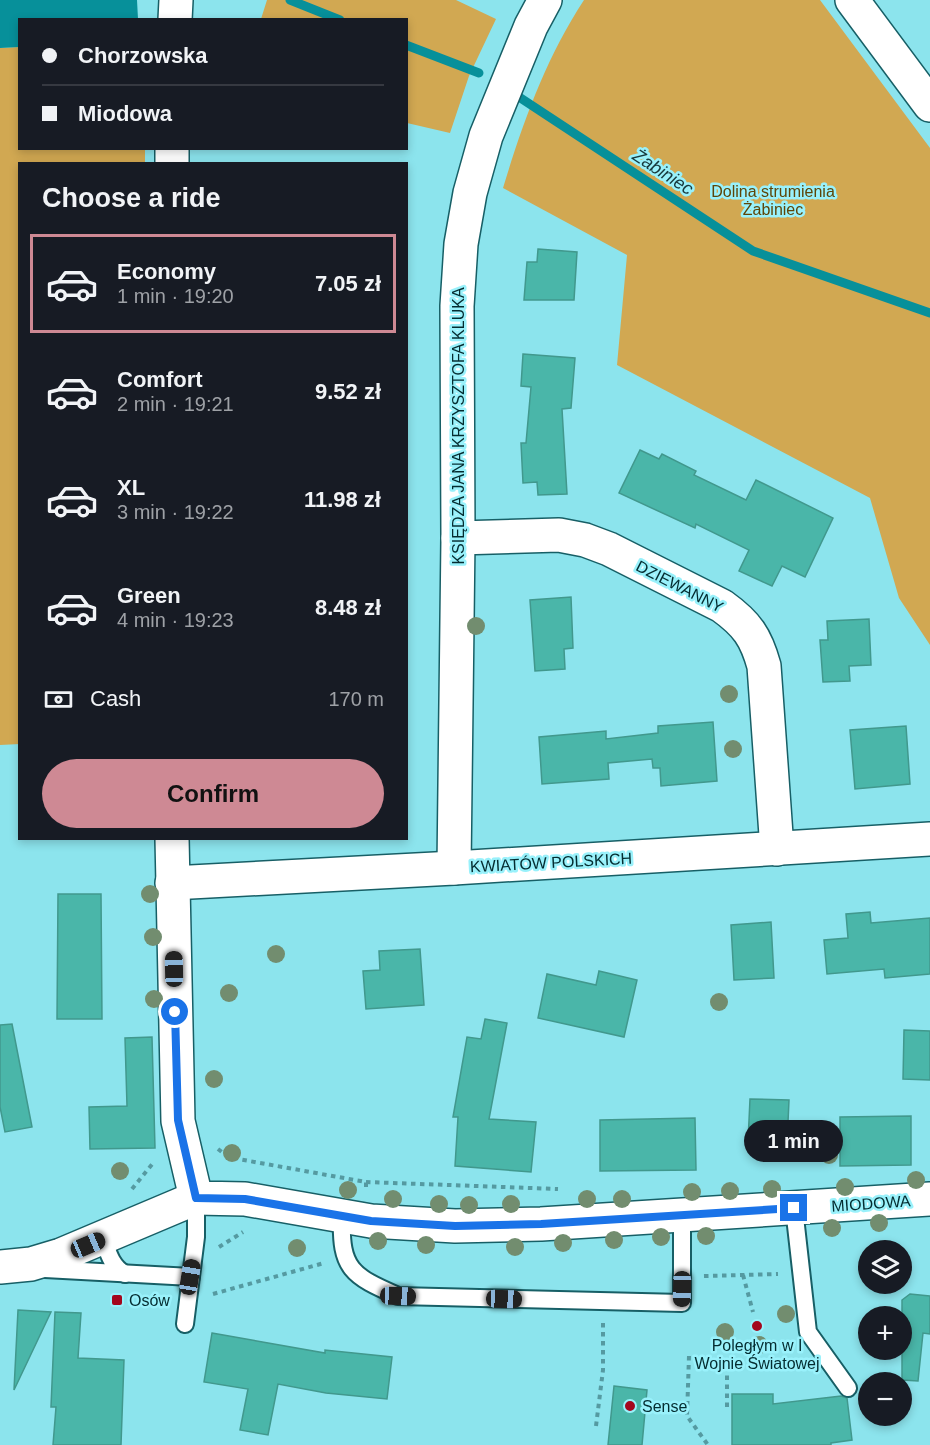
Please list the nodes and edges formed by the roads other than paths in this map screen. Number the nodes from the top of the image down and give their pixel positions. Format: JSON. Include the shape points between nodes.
{"nodes":[{"id":1,"x":176,"y":0,"type":"edge"},
{"id":2,"x":545,"y":0,"type":"edge"},
{"id":3,"x":852,"y":0,"type":"edge"},
{"id":4,"x":175,"y":18,"type":"edge"},
{"id":5,"x":930,"y":105,"type":"edge"},
{"id":6,"x":458,"y":538,"type":"junction"},
{"id":7,"x":930,"y":839,"type":"edge"},
{"id":8,"x":172,"y":840,"type":"edge"},
{"id":9,"x":777,"y":849,"type":"junction"},
{"id":10,"x":454,"y":868,"type":"junction"},
{"id":11,"x":172,"y":883,"type":"junction"},
{"id":12,"x":196,"y":1198,"type":"junction"},
{"id":13,"x":930,"y":1199,"type":"edge"},
{"id":14,"x":794,"y":1208,"type":"junction"},
{"id":15,"x":682,"y":1215,"type":"junction"},
{"id":16,"x":342,"y":1217,"type":"junction"},
{"id":17,"x":103,"y":1238,"type":"junction"},
{"id":18,"x":3,"y":1267,"type":"edge"},
{"id":19,"x":124,"y":1274,"type":"junction"},
{"id":20,"x":190,"y":1277,"type":"junction"},
{"id":21,"x":185,"y":1324,"type":"dead end"},
{"id":22,"x":848,"y":1388,"type":"dead end"}],
"edges":[{"from":1,"to":4,"type":"street"},
{"from":2,"to":6,"type":"street","name":"KSIĘDZA JANA KRZYSZTOFA KLUKA","via":[[486,136],[463,233],[457,306]]},
{"from":3,"to":5,"type":"street"},
{"from":6,"to":9,"type":"street","name":"DZIEWANNY","via":[[559,535],[585,540],[723,606],[738,617],[754,638],[764,666]]},
{"from":6,"to":10,"type":"street","name":"KSIĘDZA JANA KRZYSZTOFA KLUKA"},
{"from":7,"to":9,"type":"street","name":"KWIATÓW POLSKICH"},
{"from":8,"to":11,"type":"street"},
{"from":9,"to":10,"type":"street","name":"KWIATÓW POLSKICH"},
{"from":10,"to":11,"type":"street","name":"KWIATÓW POLSKICH"},
{"from":11,"to":12,"type":"street","via":[[178,1120]]},
{"from":12,"to":16,"type":"street","name":"MIODOWA","via":[[245,1199]]},
{"from":12,"to":17,"type":"street","name":"MIODOWA"},
{"from":12,"to":20,"type":"lane"},
{"from":13,"to":14,"type":"street","name":"MIODOWA"},
{"from":14,"to":15,"type":"street","name":"MIODOWA"},
{"from":14,"to":22,"type":"lane","via":[[808,1332]]},
{"from":15,"to":16,"type":"street","name":"MIODOWA","via":[[455,1226]]},
{"from":15,"to":16,"type":"lane","via":[[682,1303],[398,1296],[352,1271],[344,1257]]},
{"from":17,"to":18,"type":"street","name":"MIODOWA","via":[[46,1260]]},
{"from":17,"to":19,"type":"lane","via":[[111,1261]]},
{"from":18,"to":19,"type":"lane"},
{"from":19,"to":20,"type":"lane"},
{"from":20,"to":21,"type":"lane"}]}
